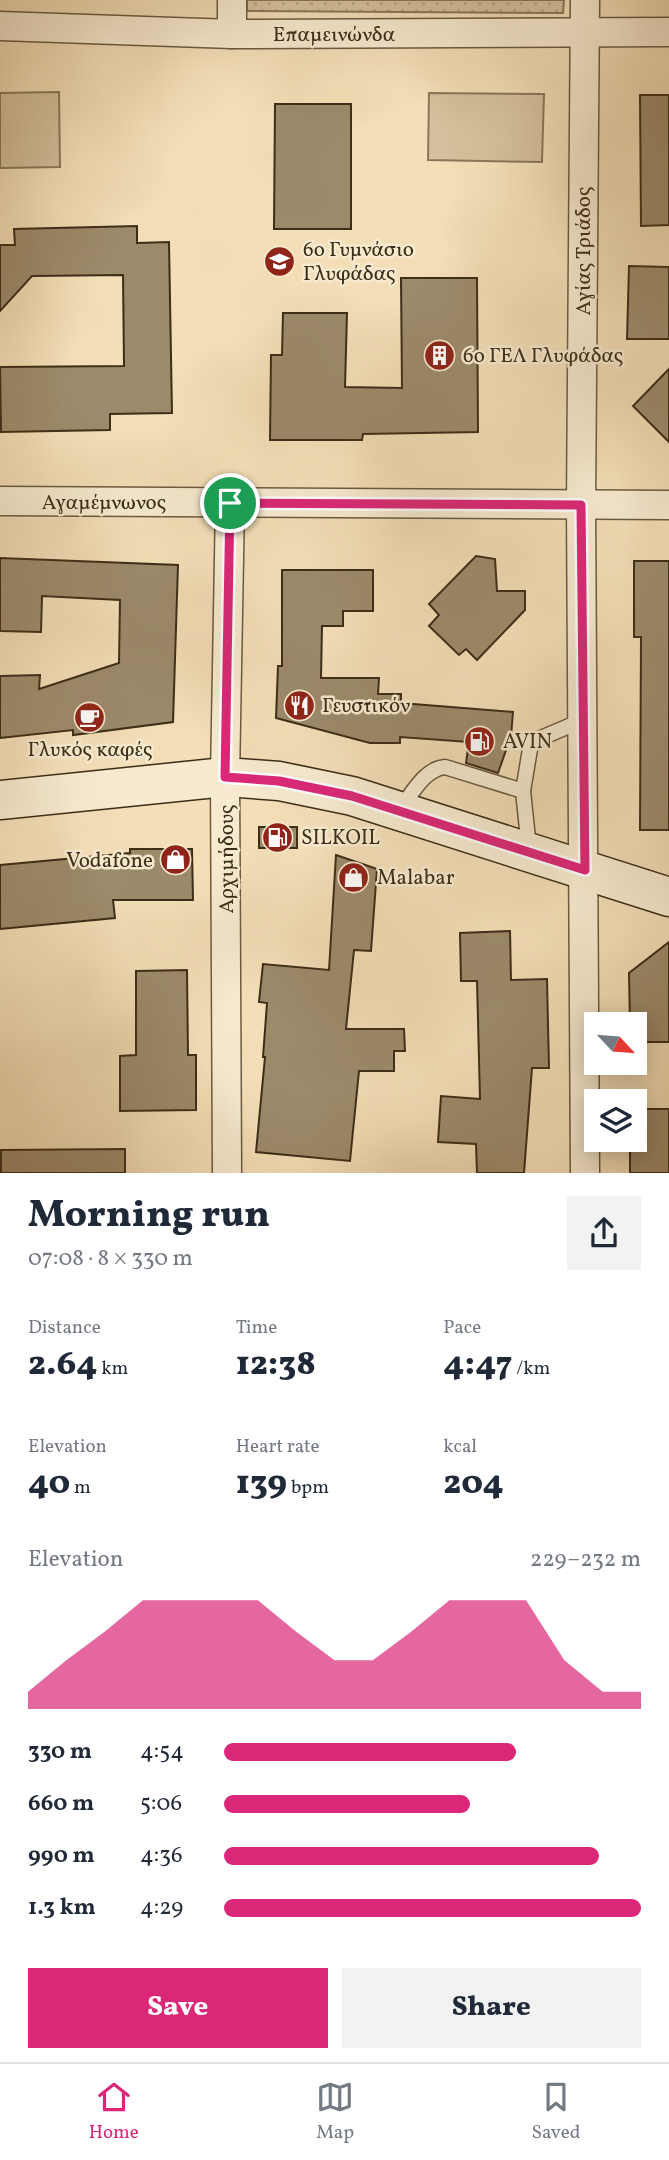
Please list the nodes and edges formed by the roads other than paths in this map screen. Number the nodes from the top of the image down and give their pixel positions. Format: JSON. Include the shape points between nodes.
{"nodes":[{"id":1,"x":232,"y":0,"type":"edge"},
{"id":2,"x":585,"y":0,"type":"edge"},
{"id":3,"x":0,"y":26,"type":"edge"},
{"id":4,"x":669,"y":32,"type":"edge"},
{"id":5,"x":584,"y":33,"type":"junction"},
{"id":6,"x":232,"y":34,"type":"junction"},
{"id":7,"x":0,"y":501,"type":"edge"},
{"id":8,"x":230,"y":503,"type":"junction"},
{"id":9,"x":581,"y":505,"type":"junction"},
{"id":10,"x":669,"y":505,"type":"edge"},
{"id":11,"x":583,"y":720,"type":"junction"},
{"id":12,"x":225,"y":777,"type":"junction"},
{"id":13,"x":523,"y":791,"type":"junction"},
{"id":14,"x":0,"y":800,"type":"edge"},
{"id":15,"x":399,"y":811,"type":"junction"},
{"id":16,"x":529,"y":853,"type":"junction"},
{"id":17,"x":585,"y":870,"type":"junction"},
{"id":18,"x":669,"y":897,"type":"edge"},
{"id":19,"x":227,"y":1173,"type":"edge"},
{"id":20,"x":585,"y":1173,"type":"edge"}],
"edges":[{"from":1,"to":6,"type":"street"},
{"from":2,"to":5,"type":"street","name":"Αγίας Τριάδος"},
{"from":3,"to":6,"type":"street","name":"Επαμεινώνδα"},
{"from":4,"to":5,"type":"street","name":"Επαμεινώνδα"},
{"from":5,"to":6,"type":"street","name":"Επαμεινώνδα"},
{"from":5,"to":9,"type":"street","name":"Αγίας Τριάδος"},
{"from":7,"to":8,"type":"street","name":"Αγαμέμνωνος"},
{"from":8,"to":9,"type":"street","name":"Αγαμέμνωνος"},
{"from":8,"to":12,"type":"street","name":"Αρχιμήδους"},
{"from":9,"to":10,"type":"street","name":"Αγαμέμνωνος"},
{"from":9,"to":11,"type":"street","name":"Αγίας Τριάδος"},
{"from":11,"to":13,"type":"lane","via":[[534,741]]},
{"from":11,"to":17,"type":"street","name":"Αγίας Τριάδος"},
{"from":12,"to":14,"type":"main road"},
{"from":12,"to":15,"type":"main road","via":[[279,781]]},
{"from":12,"to":19,"type":"street","name":"Αρχιμήδους"},
{"from":13,"to":15,"type":"lane","via":[[435,768]]},
{"from":13,"to":16,"type":"lane"},
{"from":15,"to":16,"type":"main road"},
{"from":16,"to":17,"type":"main road"},
{"from":17,"to":18,"type":"main road"},
{"from":17,"to":20,"type":"street","name":"Αγίας Τριάδος"}]}
